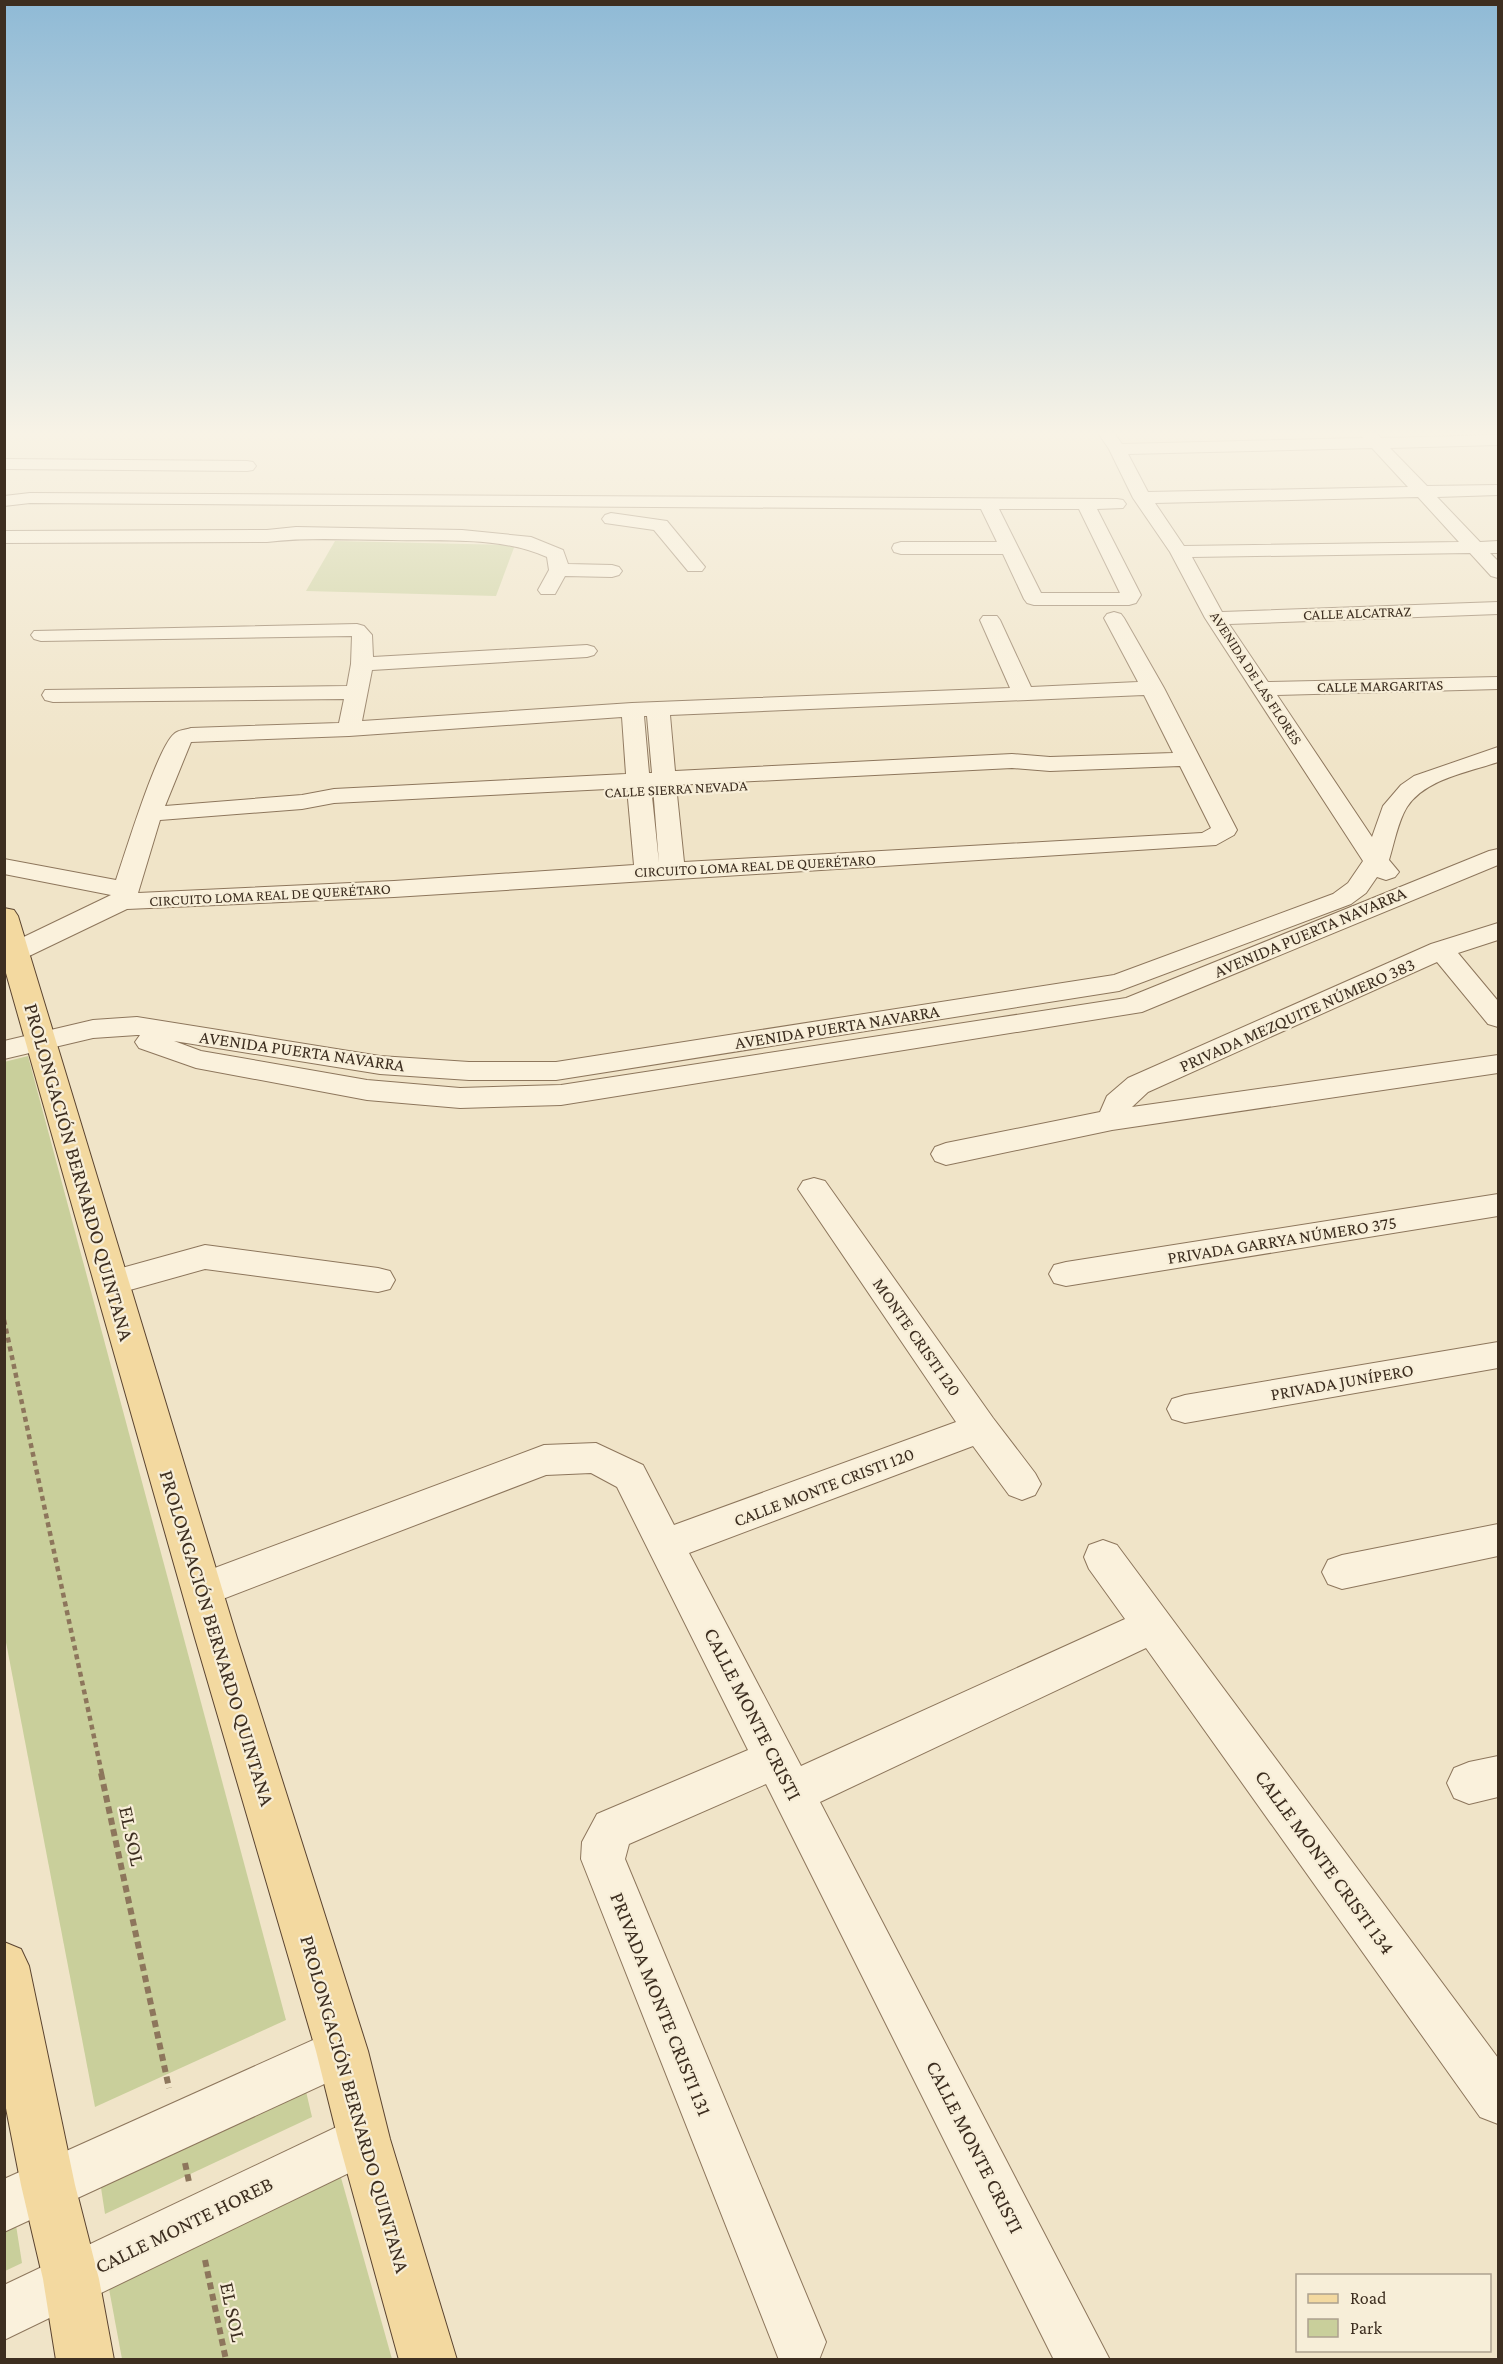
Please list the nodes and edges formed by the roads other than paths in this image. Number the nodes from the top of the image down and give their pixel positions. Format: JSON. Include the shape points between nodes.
{"nodes":[{"id":1,"x":505,"y":540,"type":"edge"},
{"id":2,"x":673,"y":540,"type":"edge"},
{"id":3,"x":1004,"y":540,"type":"edge"},
{"id":4,"x":1103,"y":540,"type":"edge"},
{"id":5,"x":1171,"y":540,"type":"edge"},
{"id":6,"x":1467,"y":540,"type":"edge"},
{"id":7,"x":1498,"y":547,"type":"edge"},
{"id":8,"x":901,"y":548,"type":"dead end"},
{"id":9,"x":1007,"y":548,"type":"junction"},
{"id":10,"x":1474,"y":548,"type":"junction"},
{"id":11,"x":1179,"y":552,"type":"junction"},
{"id":12,"x":695,"y":567,"type":"dead end"},
{"id":13,"x":559,"y":570,"type":"junction"},
{"id":14,"x":612,"y":571,"type":"dead end"},
{"id":15,"x":1498,"y":572,"type":"edge"},
{"id":16,"x":548,"y":590,"type":"dead end"},
{"id":17,"x":1498,"y":608,"type":"edge"},
{"id":18,"x":1114,"y":618,"type":"dead end"},
{"id":19,"x":1215,"y":618,"type":"junction"},
{"id":20,"x":990,"y":620,"type":"dead end"},
{"id":21,"x":41,"y":635,"type":"dead end"},
{"id":22,"x":587,"y":651,"type":"dead end"},
{"id":23,"x":362,"y":664,"type":"junction"},
{"id":24,"x":1498,"y":683,"type":"edge"},
{"id":25,"x":1153,"y":688,"type":"junction"},
{"id":26,"x":1262,"y":689,"type":"junction"},
{"id":27,"x":355,"y":692,"type":"junction"},
{"id":28,"x":1023,"y":693,"type":"junction"},
{"id":29,"x":53,"y":695,"type":"dead end"},
{"id":30,"x":658,"y":709,"type":"junction"},
{"id":31,"x":632,"y":711,"type":"junction"},
{"id":32,"x":350,"y":729,"type":"junction"},
{"id":33,"x":1498,"y":754,"type":"edge"},
{"id":34,"x":1186,"y":759,"type":"junction"},
{"id":35,"x":666,"y":784,"type":"junction"},
{"id":36,"x":639,"y":786,"type":"junction"},
{"id":37,"x":150,"y":814,"type":"junction"},
{"id":38,"x":1498,"y":856,"type":"edge"},
{"id":39,"x":1376,"y":861,"type":"junction"},
{"id":40,"x":4,"y":866,"type":"edge"},
{"id":41,"x":672,"y":870,"type":"junction"},
{"id":42,"x":647,"y":872,"type":"junction"},
{"id":43,"x":1413,"y":890,"type":"junction"},
{"id":44,"x":124,"y":896,"type":"junction"},
{"id":45,"x":4,"y":916,"type":"edge"},
{"id":46,"x":1498,"y":931,"type":"edge"},
{"id":47,"x":1441,"y":950,"type":"junction"},
{"id":48,"x":15,"y":952,"type":"junction"},
{"id":49,"x":1498,"y":1018,"type":"edge"},
{"id":50,"x":23,"y":1044,"type":"edge"},
{"id":51,"x":794,"y":1046,"type":"junction"},
{"id":52,"x":1498,"y":1064,"type":"edge"},
{"id":53,"x":1112,"y":1120,"type":"junction"},
{"id":54,"x":946,"y":1154,"type":"dead end"},
{"id":55,"x":814,"y":1189,"type":"dead end"},
{"id":56,"x":1498,"y":1205,"type":"edge"},
{"id":57,"x":1066,"y":1275,"type":"dead end"},
{"id":58,"x":378,"y":1280,"type":"dead end"},
{"id":59,"x":112,"y":1283,"type":"junction"},
{"id":60,"x":1498,"y":1356,"type":"edge"},
{"id":61,"x":1185,"y":1409,"type":"dead end"},
{"id":62,"x":980,"y":1428,"type":"junction"},
{"id":63,"x":1022,"y":1484,"type":"dead end"},
{"id":64,"x":1498,"y":1540,"type":"edge"},
{"id":65,"x":667,"y":1544,"type":"junction"},
{"id":66,"x":1103,"y":1557,"type":"dead end"},
{"id":67,"x":1342,"y":1572,"type":"dead end"},
{"id":68,"x":202,"y":1590,"type":"junction"},
{"id":69,"x":1152,"y":1626,"type":"junction"},
{"id":70,"x":784,"y":1775,"type":"junction"},
{"id":71,"x":4,"y":1966,"type":"edge"},
{"id":72,"x":342,"y":2051,"type":"junction"},
{"id":73,"x":1498,"y":2099,"type":"edge"},
{"id":74,"x":364,"y":2139,"type":"junction"},
{"id":75,"x":26,"y":2196,"type":"edge"},
{"id":76,"x":71,"y":2279,"type":"junction"},
{"id":77,"x":4,"y":2313,"type":"edge"},
{"id":78,"x":799,"y":2342,"type":"dead end"},
{"id":79,"x":85,"y":2360,"type":"edge"},
{"id":80,"x":428,"y":2360,"type":"edge"},
{"id":81,"x":1083,"y":2360,"type":"edge"}],
"edges":[{"from":1,"to":13,"type":"street","via":[[531,543],[556,554]]},
{"from":2,"to":12,"type":"street"},
{"from":3,"to":9,"type":"street"},
{"from":4,"to":9,"type":"street","via":[[1131,595],[1129,598],[1034,599]]},
{"from":5,"to":11,"type":"street","name":"AVENIDA DE LAS FLORES"},
{"from":6,"to":10,"type":"street"},
{"from":7,"to":10,"type":"street"},
{"from":8,"to":9,"type":"street"},
{"from":10,"to":11,"type":"street"},
{"from":10,"to":15,"type":"street"},
{"from":11,"to":19,"type":"street","name":"AVENIDA DE LAS FLORES"},
{"from":13,"to":14,"type":"street"},
{"from":13,"to":16,"type":"street"},
{"from":17,"to":19,"type":"street","name":"CALLE ALCATRAZ"},
{"from":18,"to":25,"type":"street","name":"CIRCUITO LOMA REAL DE QUERÉTARO"},
{"from":19,"to":26,"type":"street","name":"AVENIDA DE LAS FLORES"},
{"from":20,"to":28,"type":"street"},
{"from":21,"to":23,"type":"street","via":[[357,630],[362,635]]},
{"from":22,"to":23,"type":"street"},
{"from":23,"to":27,"type":"street"},
{"from":24,"to":26,"type":"street","name":"CALLE MARGARITAS"},
{"from":25,"to":28,"type":"street","name":"CIRCUITO LOMA REAL DE QUERÉTARO"},
{"from":25,"to":34,"type":"street","name":"CIRCUITO LOMA REAL DE QUERÉTARO"},
{"from":26,"to":39,"type":"street","name":"AVENIDA DE LAS FLORES"},
{"from":27,"to":29,"type":"street"},
{"from":27,"to":32,"type":"street"},
{"from":28,"to":30,"type":"street","name":"CIRCUITO LOMA REAL DE QUERÉTARO"},
{"from":30,"to":31,"type":"street","name":"CIRCUITO LOMA REAL DE QUERÉTARO"},
{"from":30,"to":35,"type":"street"},
{"from":31,"to":32,"type":"street","name":"CIRCUITO LOMA REAL DE QUERÉTARO"},
{"from":31,"to":36,"type":"street"},
{"from":32,"to":37,"type":"street","name":"CIRCUITO LOMA REAL DE QUERÉTARO","via":[[183,737]]},
{"from":33,"to":39,"type":"street","name":"AVENIDA PUERTA NAVARRA","via":[[1422,781],[1409,790],[1395,806]]},
{"from":34,"to":35,"type":"street","name":"CALLE SIERRA NEVADA","via":[[1050,764],[1017,771]]},
{"from":34,"to":41,"type":"street","name":"CIRCUITO LOMA REAL DE QUERÉTARO","via":[[1225,830],[1208,840]]},
{"from":35,"to":36,"type":"street","name":"CALLE SIERRA NEVADA"},
{"from":35,"to":41,"type":"street"},
{"from":36,"to":37,"type":"street","name":"CALLE SIERRA NEVADA","via":[[332,807],[302,802]]},
{"from":36,"to":42,"type":"street"},
{"from":37,"to":44,"type":"street","name":"CIRCUITO LOMA REAL DE QUERÉTARO"},
{"from":38,"to":43,"type":"street","name":"AVENIDA PUERTA NAVARRA"},
{"from":39,"to":43,"type":"street","name":"AVENIDA DE LAS FLORES"},
{"from":39,"to":51,"type":"street","name":"AVENIDA PUERTA NAVARRA","via":[[1357,888],[1342,899],[1119,983]]},
{"from":40,"to":44,"type":"street","name":"CIRCUITO LOMA REAL DE QUERÉTARO"},
{"from":41,"to":42,"type":"street","name":"CIRCUITO LOMA REAL DE QUERÉTARO"},
{"from":42,"to":44,"type":"street","name":"CIRCUITO LOMA REAL DE QUERÉTARO","via":[[405,888]]},
{"from":43,"to":51,"type":"street","name":"AVENIDA PUERTA NAVARRA","via":[[1132,1006]]},
{"from":44,"to":48,"type":"street","name":"CIRCUITO LOMA REAL DE QUERÉTARO"},
{"from":45,"to":48,"type":"main road","name":"PROLONGACIÓN BERNARDO QUINTANA"},
{"from":46,"to":47,"type":"street","name":"PRIVADA MEZQUITE NÚMERO 383"},
{"from":47,"to":49,"type":"street"},
{"from":47,"to":53,"type":"street","name":"PRIVADA MEZQUITE NÚMERO 383","via":[[1138,1085],[1118,1103]]},
{"from":48,"to":50,"type":"main road","name":"PROLONGACIÓN BERNARDO QUINTANA"},
{"from":50,"to":51,"type":"street","name":"AVENIDA PUERTA NAVARRA","via":[[93,1029],[146,1040],[196,1059],[367,1090],[460,1098],[561,1095]]},
{"from":50,"to":59,"type":"main road","name":"PROLONGACIÓN BERNARDO QUINTANA"},
{"from":52,"to":53,"type":"street"},
{"from":53,"to":54,"type":"street"},
{"from":55,"to":62,"type":"street","name":"MONTE CRISTI 120"},
{"from":56,"to":57,"type":"street","name":"PRIVADA GARRYA NÚMERO 375"},
{"from":58,"to":59,"type":"street","via":[[206,1257]]},
{"from":59,"to":68,"type":"main road","name":"PROLONGACIÓN BERNARDO QUINTANA"},
{"from":60,"to":61,"type":"street","name":"PRIVADA JUNÍPERO"},
{"from":62,"to":63,"type":"street","name":"MONTE CRISTI 120"},
{"from":62,"to":65,"type":"street","name":"CALLE MONTE CRISTI 120"},
{"from":64,"to":67,"type":"street"},
{"from":65,"to":68,"type":"street","name":"CALLE MONTE CRISTI","via":[[630,1476],[596,1458],[544,1460]]},
{"from":65,"to":70,"type":"street","name":"CALLE MONTE CRISTI"},
{"from":66,"to":69,"type":"street","name":"CALLE MONTE CRISTI 134"},
{"from":68,"to":72,"type":"main road","name":"PROLONGACIÓN BERNARDO QUINTANA"},
{"from":69,"to":70,"type":"street"},
{"from":69,"to":73,"type":"street","name":"CALLE MONTE CRISTI 134"},
{"from":70,"to":78,"type":"street","name":"PRIVADA MONTE CRISTI 131","via":[[614,1829],[604,1842],[603,1860]]},
{"from":70,"to":81,"type":"street","name":"CALLE MONTE CRISTI"},
{"from":71,"to":75,"type":"main road"},
{"from":72,"to":74,"type":"main road","name":"PROLONGACIÓN BERNARDO QUINTANA"},
{"from":72,"to":75,"type":"street"},
{"from":74,"to":76,"type":"street","name":"CALLE MONTE HOREB"},
{"from":74,"to":80,"type":"main road","name":"PROLONGACIÓN BERNARDO QUINTANA"},
{"from":75,"to":76,"type":"main road"},
{"from":76,"to":77,"type":"street","name":"CALLE MONTE HOREB"},
{"from":76,"to":79,"type":"main road"}]}
